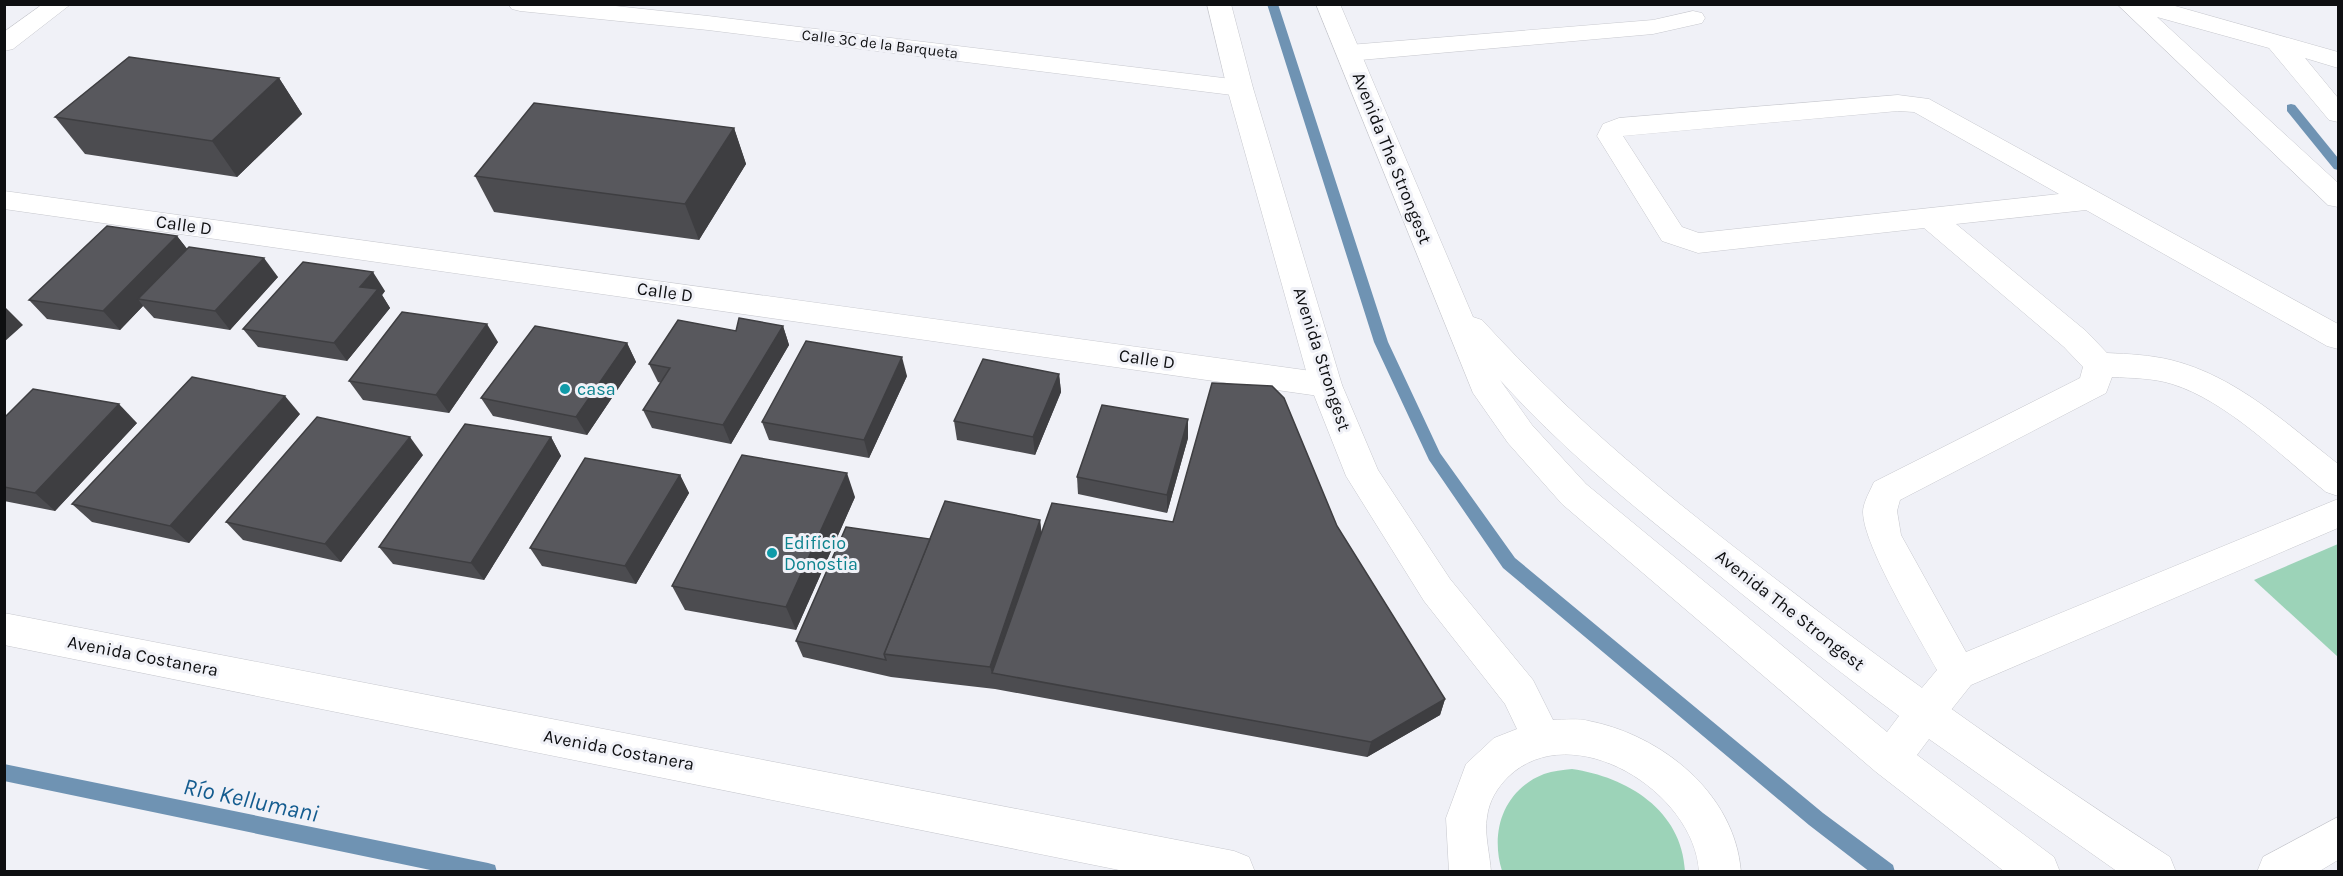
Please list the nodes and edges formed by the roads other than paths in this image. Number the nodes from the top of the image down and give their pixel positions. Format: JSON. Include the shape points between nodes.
{"nodes":[{"id":1,"x":59,"y":4,"type":"edge"},
{"id":2,"x":520,"y":4,"type":"edge"},
{"id":3,"x":1219,"y":4,"type":"edge"},
{"id":4,"x":1329,"y":4,"type":"edge"},
{"id":5,"x":2129,"y":4,"type":"edge"},
{"id":6,"x":2139,"y":4,"type":"edge"},
{"id":7,"x":714,"y":14,"type":"edge"},
{"id":8,"x":1693,"y":18,"type":"dead end"},
{"id":9,"x":2278,"y":43,"type":"junction"},
{"id":10,"x":4,"y":44,"type":"edge"},
{"id":11,"x":1349,"y":53,"type":"junction"},
{"id":12,"x":2338,"y":60,"type":"edge"},
{"id":13,"x":1240,"y":88,"type":"junction"},
{"id":14,"x":2338,"y":114,"type":"edge"},
{"id":15,"x":2338,"y":198,"type":"edge"},
{"id":16,"x":4,"y":200,"type":"edge"},
{"id":17,"x":2091,"y":200,"type":"junction"},
{"id":18,"x":1930,"y":218,"type":"junction"},
{"id":19,"x":1456,"y":311,"type":"junction"},
{"id":20,"x":2338,"y":338,"type":"edge"},
{"id":21,"x":2099,"y":364,"type":"junction"},
{"id":22,"x":1326,"y":384,"type":"junction"},
{"id":23,"x":2338,"y":482,"type":"edge"},
{"id":24,"x":2338,"y":513,"type":"edge"},
{"id":25,"x":4,"y":629,"type":"edge"},
{"id":26,"x":1958,"y":673,"type":"junction"},
{"id":27,"x":1925,"y":713,"type":"junction"},
{"id":28,"x":1541,"y":737,"type":"junction"},
{"id":29,"x":1890,"y":759,"type":"junction"},
{"id":30,"x":2338,"y":837,"type":"edge"},
{"id":31,"x":1234,"y":872,"type":"edge"},
{"id":32,"x":1470,"y":872,"type":"edge"},
{"id":33,"x":1720,"y":872,"type":"edge"},
{"id":34,"x":2039,"y":872,"type":"edge"},
{"id":35,"x":2155,"y":872,"type":"edge"},
{"id":36,"x":2278,"y":872,"type":"edge"}],
"edges":[{"from":1,"to":10,"type":"street"},
{"from":2,"to":7,"type":"street","name":"Calle 3C de la Barqueta"},
{"from":3,"to":13,"type":"street","name":"Avenida Strongest"},
{"from":4,"to":11,"type":"street","name":"Avenida The Strongest"},
{"from":5,"to":15,"type":"street"},
{"from":6,"to":9,"type":"street"},
{"from":7,"to":13,"type":"street","name":"Calle 3C de la Barqueta"},
{"from":8,"to":11,"type":"street","via":[[1653,27]]},
{"from":9,"to":12,"type":"street"},
{"from":9,"to":14,"type":"street"},
{"from":11,"to":19,"type":"street","name":"Avenida The Strongest"},
{"from":13,"to":22,"type":"street","name":"Avenida Strongest"},
{"from":16,"to":22,"type":"street","name":"Calle D"},
{"from":17,"to":18,"type":"street"},
{"from":17,"to":18,"type":"street","via":[[1920,105],[1898,103],[1619,126],[1610,136],[1672,234],[1682,239],[1698,243]]},
{"from":17,"to":20,"type":"street"},
{"from":18,"to":21,"type":"street","via":[[2075,339]]},
{"from":19,"to":27,"type":"street","name":"Avenida The Strongest","via":[[1525,387],[1585,444],[1812,629]]},
{"from":19,"to":29,"type":"street","name":"Avenida The Strongest","via":[[1489,393],[1574,494]]},
{"from":21,"to":23,"type":"street","via":[[2146,367],[2184,375],[2232,401]]},
{"from":21,"to":26,"type":"street","via":[[2095,385],[1886,492],[1880,511],[1884,536]]},
{"from":22,"to":28,"type":"street","name":"Avenida Strongest","via":[[1363,476],[1437,590],[1519,692]]},
{"from":24,"to":26,"type":"street"},
{"from":25,"to":31,"type":"street","name":"Avenida Costanera"},
{"from":26,"to":27,"type":"street"},
{"from":27,"to":29,"type":"street"},
{"from":27,"to":35,"type":"street","name":"Avenida The Strongest"},
{"from":28,"to":32,"type":"street","via":[[1513,747],[1490,765],[1474,788],[1465,816]]},
{"from":28,"to":33,"type":"street","via":[[1580,735],[1601,740],[1622,746],[1659,767],[1691,799],[1710,832]]},
{"from":29,"to":34,"type":"street","name":"Avenida The Strongest"},
{"from":30,"to":36,"type":"street"}]}
